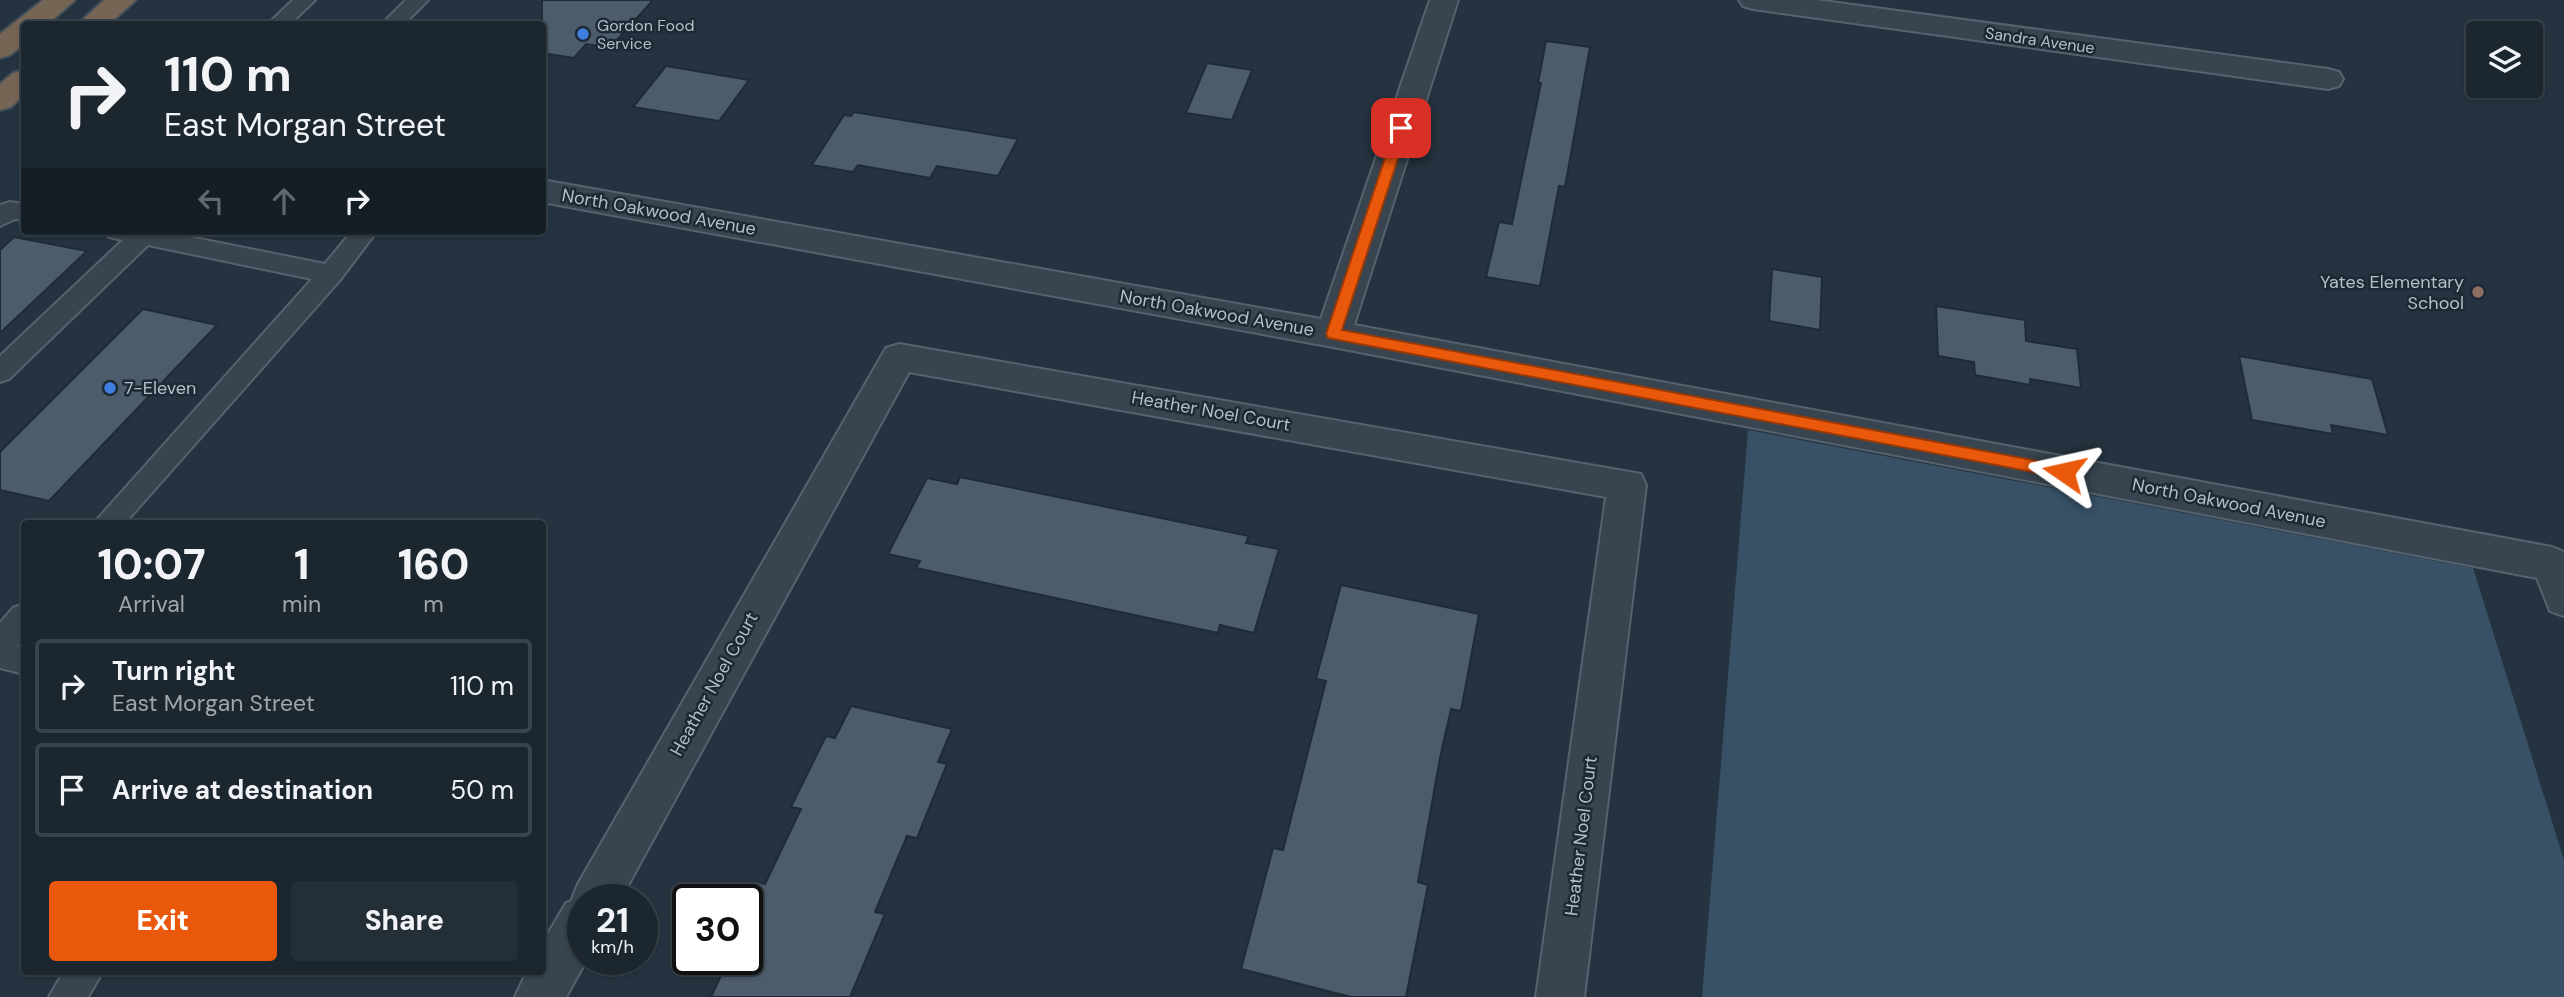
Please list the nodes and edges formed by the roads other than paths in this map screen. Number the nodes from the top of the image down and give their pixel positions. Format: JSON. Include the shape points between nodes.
{"nodes":[{"id":1,"x":61,"y":0,"type":"edge"},
{"id":2,"x":122,"y":0,"type":"edge"},
{"id":3,"x":305,"y":0,"type":"edge"},
{"id":4,"x":418,"y":0,"type":"edge"},
{"id":5,"x":1444,"y":0,"type":"edge"},
{"id":6,"x":1753,"y":0,"type":"edge"},
{"id":7,"x":34,"y":21,"type":"edge"},
{"id":8,"x":96,"y":21,"type":"edge"},
{"id":9,"x":281,"y":21,"type":"edge"},
{"id":10,"x":395,"y":21,"type":"edge"},
{"id":11,"x":21,"y":32,"type":"edge"},
{"id":12,"x":0,"y":49,"type":"edge"},
{"id":13,"x":2328,"y":79,"type":"dead end"},
{"id":14,"x":546,"y":192,"type":"edge"},
{"id":15,"x":21,"y":211,"type":"edge"},
{"id":16,"x":0,"y":218,"type":"edge"},
{"id":17,"x":138,"y":235,"type":"edge"},
{"id":18,"x":362,"y":235,"type":"edge"},
{"id":19,"x":143,"y":236,"type":"junction"},
{"id":20,"x":331,"y":274,"type":"junction"},
{"id":21,"x":1333,"y":334,"type":"junction"},
{"id":22,"x":0,"y":372,"type":"edge"},
{"id":23,"x":111,"y":520,"type":"edge"},
{"id":24,"x":2558,"y":582,"type":"edge"},
{"id":25,"x":21,"y":620,"type":"edge"},
{"id":26,"x":0,"y":644,"type":"edge"},
{"id":27,"x":0,"y":655,"type":"edge"},
{"id":28,"x":21,"y":660,"type":"edge"},
{"id":29,"x":603,"y":884,"type":"edge"},
{"id":30,"x":567,"y":948,"type":"edge"},
{"id":31,"x":83,"y":975,"type":"edge"},
{"id":32,"x":67,"y":997,"type":"edge"},
{"id":33,"x":540,"y":997,"type":"edge"},
{"id":34,"x":1560,"y":997,"type":"edge"}],
"edges":[{"from":1,"to":7,"type":"highway"},
{"from":2,"to":8,"type":"highway"},
{"from":3,"to":9,"type":"lane"},
{"from":4,"to":10,"type":"lane"},
{"from":5,"to":21,"type":"street"},
{"from":6,"to":13,"type":"street","name":"Sandra Avenue"},
{"from":11,"to":12,"type":"highway"},
{"from":14,"to":21,"type":"street","name":"North Oakwood Avenue"},
{"from":15,"to":16,"type":"lane","via":[[10,209]]},
{"from":17,"to":19,"type":"lane"},
{"from":18,"to":20,"type":"lane"},
{"from":19,"to":20,"type":"lane"},
{"from":19,"to":22,"type":"lane"},
{"from":20,"to":23,"type":"lane"},
{"from":21,"to":24,"type":"street","name":"North Oakwood Avenue"},
{"from":25,"to":26,"type":"lane"},
{"from":27,"to":28,"type":"lane"},
{"from":29,"to":34,"type":"street","name":"Heather Noel Court","via":[[899,357],[1627,485]]},
{"from":30,"to":33,"type":"street"},
{"from":31,"to":32,"type":"lane"}]}
